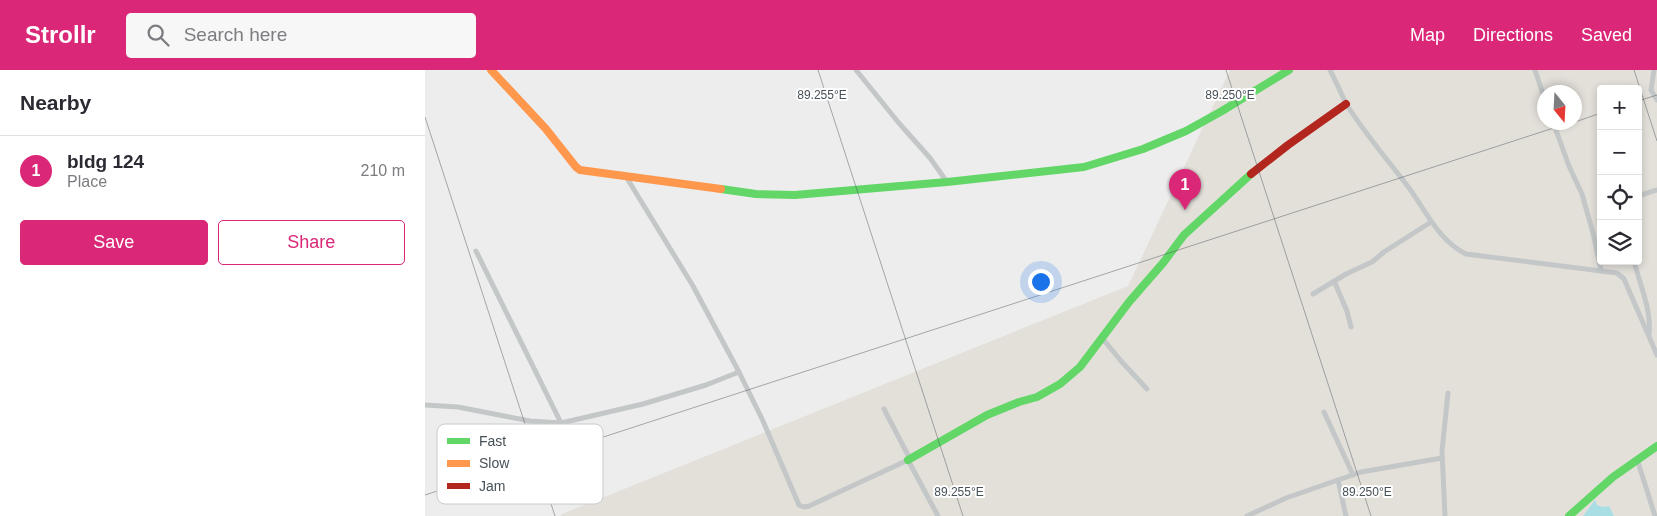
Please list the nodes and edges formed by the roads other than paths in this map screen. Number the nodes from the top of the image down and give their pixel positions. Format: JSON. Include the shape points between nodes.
{"nodes":[{"id":1,"x":491,"y":70,"type":"edge"},
{"id":2,"x":856,"y":70,"type":"edge"},
{"id":3,"x":1289,"y":70,"type":"edge"},
{"id":4,"x":1330,"y":70,"type":"edge"},
{"id":5,"x":1535,"y":70,"type":"edge"},
{"id":6,"x":1654,"y":70,"type":"edge"},
{"id":7,"x":1540,"y":85,"type":"edge"},
{"id":8,"x":1657,"y":100,"type":"edge"},
{"id":9,"x":1347,"y":104,"type":"junction"},
{"id":10,"x":1556,"y":130,"type":"edge"},
{"id":11,"x":625,"y":175,"type":"junction"},
{"id":12,"x":947,"y":182,"type":"junction"},
{"id":13,"x":1657,"y":190,"type":"edge"},
{"id":14,"x":1642,"y":195,"type":"edge"},
{"id":15,"x":1431,"y":222,"type":"junction"},
{"id":16,"x":476,"y":251,"type":"dead end"},
{"id":17,"x":1635,"y":265,"type":"edge"},
{"id":18,"x":1601,"y":270,"type":"junction"},
{"id":19,"x":1334,"y":281,"type":"junction"},
{"id":20,"x":1313,"y":294,"type":"dead end"},
{"id":21,"x":1351,"y":327,"type":"dead end"},
{"id":22,"x":1649,"y":336,"type":"junction"},
{"id":23,"x":1103,"y":339,"type":"junction"},
{"id":24,"x":1657,"y":355,"type":"edge"},
{"id":25,"x":739,"y":372,"type":"junction"},
{"id":26,"x":1147,"y":389,"type":"dead end"},
{"id":27,"x":1448,"y":394,"type":"dead end"},
{"id":28,"x":425,"y":405,"type":"edge"},
{"id":29,"x":884,"y":409,"type":"dead end"},
{"id":30,"x":1324,"y":412,"type":"dead end"},
{"id":31,"x":561,"y":423,"type":"junction"},
{"id":32,"x":1657,"y":446,"type":"edge"},
{"id":33,"x":1442,"y":458,"type":"junction"},
{"id":34,"x":909,"y":459,"type":"junction"},
{"id":35,"x":1637,"y":459,"type":"junction"},
{"id":36,"x":1353,"y":475,"type":"junction"},
{"id":37,"x":1338,"y":480,"type":"junction"},
{"id":38,"x":937,"y":516,"type":"edge"},
{"id":39,"x":1247,"y":516,"type":"edge"},
{"id":40,"x":1346,"y":516,"type":"edge"},
{"id":41,"x":1445,"y":516,"type":"edge"},
{"id":42,"x":1569,"y":516,"type":"edge"},
{"id":43,"x":1655,"y":516,"type":"edge"}],
"edges":[{"from":1,"to":11,"type":"street","via":[[546,129],[577,169]]},
{"from":2,"to":12,"type":"street"},
{"from":3,"to":12,"type":"street","via":[[1180,134],[1100,163]]},
{"from":4,"to":9,"type":"street"},
{"from":5,"to":7,"type":"street"},
{"from":6,"to":8,"type":"street","via":[[1651,90]]},
{"from":9,"to":15,"type":"street"},
{"from":9,"to":23,"type":"street","via":[[1254,172],[1184,235]]},
{"from":10,"to":18,"type":"street","via":[[1582,194]]},
{"from":11,"to":12,"type":"street","via":[[765,195]]},
{"from":11,"to":25,"type":"street","via":[[693,286]]},
{"from":13,"to":14,"type":"street"},
{"from":15,"to":18,"type":"street","via":[[1454,248],[1466,254]]},
{"from":15,"to":19,"type":"street","via":[[1372,262]]},
{"from":16,"to":31,"type":"street"},
{"from":17,"to":22,"type":"street","via":[[1647,308]]},
{"from":18,"to":22,"type":"street","via":[[1617,273],[1624,279]]},
{"from":19,"to":20,"type":"street"},
{"from":19,"to":21,"type":"street"},
{"from":22,"to":24,"type":"street"},
{"from":23,"to":26,"type":"street"},
{"from":23,"to":34,"type":"street","via":[[1060,384],[987,415]]},
{"from":25,"to":31,"type":"street","via":[[643,404]]},
{"from":25,"to":34,"type":"street","via":[[799,505],[809,506]]},
{"from":27,"to":33,"type":"street"},
{"from":28,"to":31,"type":"street"},
{"from":29,"to":34,"type":"street"},
{"from":30,"to":36,"type":"street"},
{"from":32,"to":35,"type":"street"},
{"from":33,"to":36,"type":"street"},
{"from":33,"to":41,"type":"street"},
{"from":34,"to":38,"type":"street"},
{"from":35,"to":42,"type":"street"},
{"from":35,"to":43,"type":"street"},
{"from":36,"to":37,"type":"street"},
{"from":37,"to":39,"type":"street"},
{"from":37,"to":40,"type":"street"}]}
